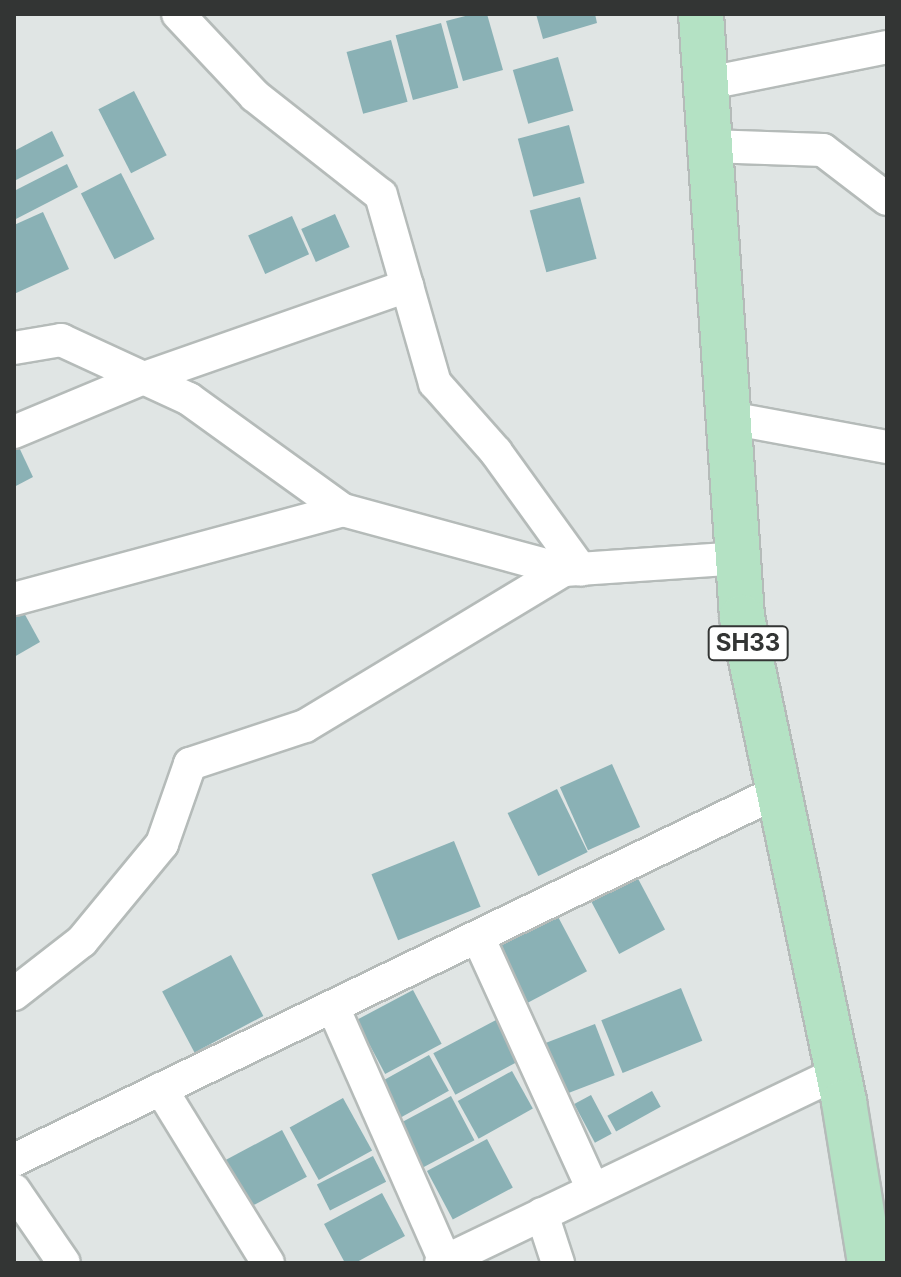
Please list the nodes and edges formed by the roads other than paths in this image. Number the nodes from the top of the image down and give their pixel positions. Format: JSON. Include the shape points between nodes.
{"nodes":[{"id":1,"x":178,"y":14,"type":"edge"},
{"id":2,"x":701,"y":14,"type":"edge"},
{"id":3,"x":887,"y":47,"type":"edge"},
{"id":4,"x":704,"y":84,"type":"junction"},
{"id":5,"x":709,"y":146,"type":"junction"},
{"id":6,"x":887,"y":199,"type":"edge"},
{"id":7,"x":407,"y":286,"type":"junction"},
{"id":8,"x":14,"y":348,"type":"edge"},
{"id":9,"x":144,"y":378,"type":"junction"},
{"id":10,"x":729,"y":418,"type":"junction"},
{"id":11,"x":14,"y":432,"type":"edge"},
{"id":12,"x":887,"y":447,"type":"edge"},
{"id":13,"x":343,"y":510,"type":"junction"},
{"id":14,"x":738,"y":558,"type":"junction"},
{"id":15,"x":573,"y":570,"type":"junction"},
{"id":16,"x":14,"y":599,"type":"edge"},
{"id":17,"x":779,"y":791,"type":"junction"},
{"id":18,"x":478,"y":937,"type":"junction"},
{"id":19,"x":14,"y":994,"type":"edge"},
{"id":20,"x":333,"y":1007,"type":"junction"},
{"id":21,"x":837,"y":1073,"type":"junction"},
{"id":22,"x":161,"y":1089,"type":"junction"},
{"id":23,"x":14,"y":1160,"type":"edge"},
{"id":24,"x":593,"y":1189,"type":"junction"},
{"id":25,"x":14,"y":1190,"type":"edge"},
{"id":26,"x":542,"y":1214,"type":"junction"},
{"id":27,"x":443,"y":1262,"type":"edge"},
{"id":28,"x":64,"y":1263,"type":"edge"},
{"id":29,"x":268,"y":1263,"type":"edge"},
{"id":30,"x":558,"y":1263,"type":"edge"},
{"id":31,"x":870,"y":1263,"type":"edge"}],
"edges":[{"from":1,"to":7,"type":"street","via":[[255,96],[381,195]]},
{"from":2,"to":4,"type":"main road","number":"SH33"},
{"from":3,"to":4,"type":"street"},
{"from":4,"to":5,"type":"main road","number":"SH33"},
{"from":5,"to":6,"type":"street","via":[[823,150]]},
{"from":5,"to":10,"type":"main road","number":"SH33"},
{"from":7,"to":9,"type":"street"},
{"from":7,"to":15,"type":"street","via":[[435,383],[496,452]]},
{"from":8,"to":9,"type":"street","via":[[61,340]]},
{"from":9,"to":11,"type":"street"},
{"from":9,"to":13,"type":"street","via":[[189,399]]},
{"from":10,"to":12,"type":"street"},
{"from":10,"to":14,"type":"main road","number":"SH33"},
{"from":13,"to":15,"type":"street"},
{"from":13,"to":16,"type":"street"},
{"from":14,"to":15,"type":"street"},
{"from":14,"to":17,"type":"main road","number":"SH33","via":[[742,617]]},
{"from":15,"to":19,"type":"street","via":[[305,726],[190,764],[162,844],[82,941]]},
{"from":17,"to":18,"type":"street"},
{"from":17,"to":21,"type":"main road","number":"SH33"},
{"from":18,"to":20,"type":"street"},
{"from":18,"to":24,"type":"street"},
{"from":20,"to":22,"type":"street"},
{"from":20,"to":27,"type":"street"},
{"from":21,"to":24,"type":"street"},
{"from":21,"to":31,"type":"main road","number":"SH33"},
{"from":22,"to":23,"type":"street"},
{"from":22,"to":29,"type":"street"},
{"from":24,"to":26,"type":"street"},
{"from":25,"to":28,"type":"street"},
{"from":26,"to":27,"type":"street"},
{"from":26,"to":30,"type":"street"}]}
